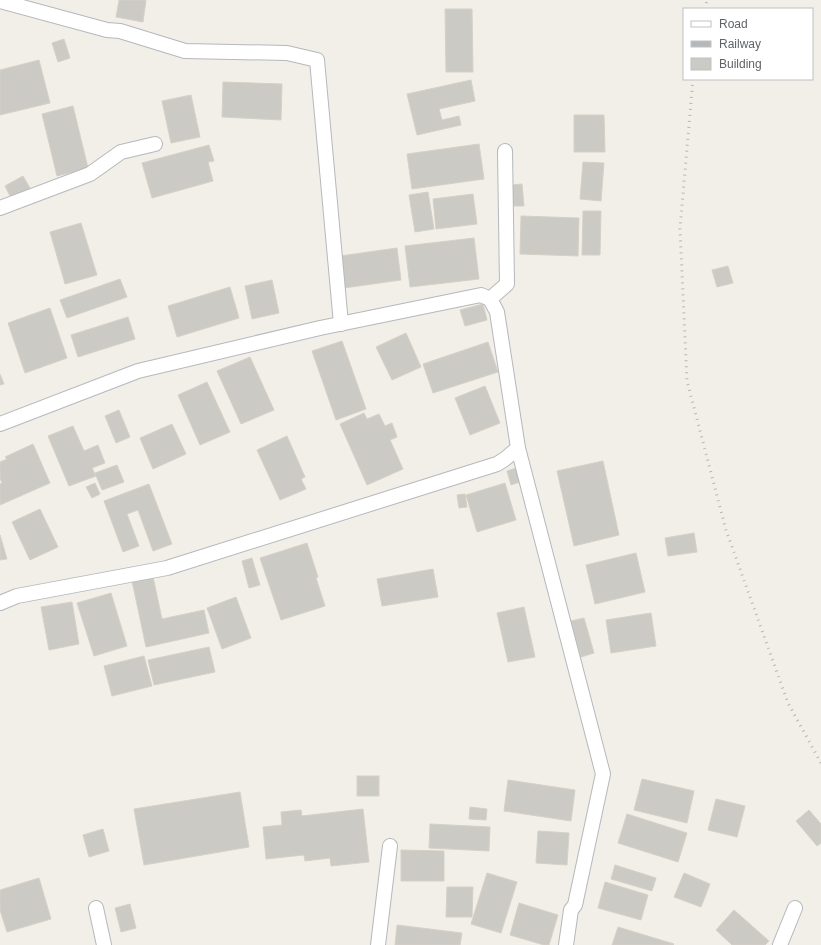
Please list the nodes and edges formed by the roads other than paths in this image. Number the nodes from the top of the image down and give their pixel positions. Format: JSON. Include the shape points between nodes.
{"nodes":[{"id":1,"x":0,"y":1,"type":"edge"},
{"id":2,"x":155,"y":144,"type":"dead end"},
{"id":3,"x":505,"y":151,"type":"dead end"},
{"id":4,"x":0,"y":208,"type":"edge"},
{"id":5,"x":490,"y":299,"type":"junction"},
{"id":6,"x":341,"y":324,"type":"junction"},
{"id":7,"x":0,"y":424,"type":"edge"},
{"id":8,"x":518,"y":448,"type":"junction"},
{"id":9,"x":0,"y":603,"type":"edge"},
{"id":10,"x":390,"y":846,"type":"dead end"},
{"id":11,"x":96,"y":908,"type":"dead end"},
{"id":12,"x":795,"y":908,"type":"dead end"},
{"id":13,"x":104,"y":945,"type":"edge"},
{"id":14,"x":378,"y":945,"type":"edge"},
{"id":15,"x":566,"y":945,"type":"edge"},
{"id":16,"x":780,"y":945,"type":"edge"}],
"edges":[{"from":1,"to":6,"type":"street","via":[[107,30],[120,31],[185,51],[287,53],[318,60]]},
{"from":2,"to":4,"type":"street","via":[[121,152],[90,174]]},
{"from":3,"to":5,"type":"street","via":[[507,284]]},
{"from":5,"to":6,"type":"street","via":[[481,296]]},
{"from":5,"to":8,"type":"street","via":[[497,312]]},
{"from":6,"to":7,"type":"street","via":[[138,371]]},
{"from":8,"to":9,"type":"street","via":[[497,464],[167,568],[17,596]]},
{"from":8,"to":15,"type":"street","via":[[603,774],[571,910]]},
{"from":10,"to":14,"type":"street"},
{"from":11,"to":13,"type":"street"},
{"from":12,"to":16,"type":"street"}]}
